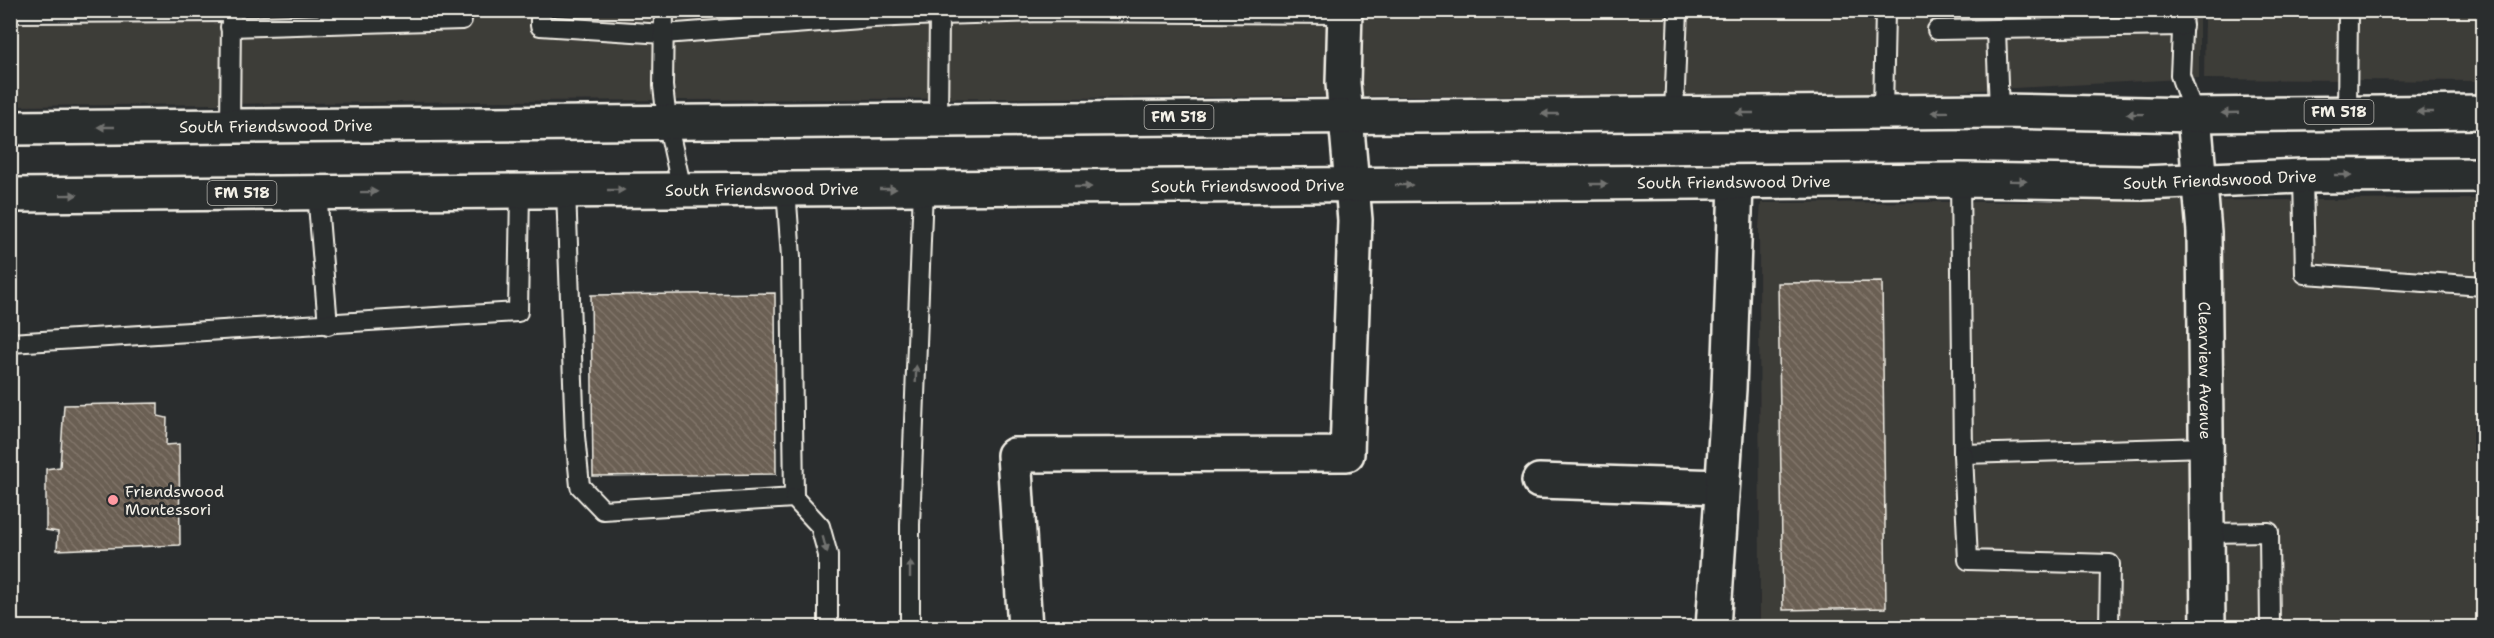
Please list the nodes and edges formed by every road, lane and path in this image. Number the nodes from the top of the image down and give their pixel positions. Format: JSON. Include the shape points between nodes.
{"nodes":[{"id":1,"x":540,"y":10,"type":"edge"},
{"id":2,"x":664,"y":10,"type":"edge"},
{"id":3,"x":1678,"y":10,"type":"edge"},
{"id":4,"x":1885,"y":10,"type":"edge"},
{"id":5,"x":2348,"y":10,"type":"edge"},
{"id":6,"x":1346,"y":12,"type":"edge"},
{"id":7,"x":10,"y":13,"type":"edge"},
{"id":8,"x":873,"y":14,"type":"edge"},
{"id":9,"x":939,"y":15,"type":"junction"},
{"id":10,"x":231,"y":17,"type":"edge"},
{"id":11,"x":798,"y":17,"type":"edge"},
{"id":12,"x":2183,"y":18,"type":"edge"},
{"id":13,"x":462,"y":20,"type":"dead end"},
{"id":14,"x":1937,"y":30,"type":"dead end"},
{"id":15,"x":1996,"y":30,"type":"junction"},
{"id":16,"x":664,"y":34,"type":"junction"},
{"id":17,"x":1999,"y":111,"type":"junction"},
{"id":18,"x":1884,"y":112,"type":"junction"},
{"id":19,"x":2347,"y":112,"type":"junction"},
{"id":20,"x":2484,"y":112,"type":"edge"},
{"id":21,"x":1674,"y":113,"type":"junction"},
{"id":22,"x":2194,"y":115,"type":"junction"},
{"id":23,"x":1346,"y":116,"type":"junction"},
{"id":24,"x":938,"y":120,"type":"junction"},
{"id":25,"x":667,"y":121,"type":"junction"},
{"id":26,"x":230,"y":126,"type":"junction"},
{"id":27,"x":10,"y":128,"type":"edge"},
{"id":28,"x":2484,"y":175,"type":"edge"},
{"id":29,"x":2303,"y":176,"type":"junction"},
{"id":30,"x":1959,"y":180,"type":"junction"},
{"id":31,"x":2200,"y":181,"type":"junction"},
{"id":32,"x":1736,"y":183,"type":"junction"},
{"id":33,"x":1352,"y":186,"type":"junction"},
{"id":34,"x":786,"y":189,"type":"junction"},
{"id":35,"x":923,"y":189,"type":"junction"},
{"id":36,"x":566,"y":190,"type":"junction"},
{"id":37,"x":682,"y":190,"type":"junction"},
{"id":38,"x":520,"y":191,"type":"junction"},
{"id":39,"x":317,"y":192,"type":"junction"},
{"id":40,"x":10,"y":195,"type":"edge"},
{"id":41,"x":2484,"y":286,"type":"edge"},
{"id":42,"x":328,"y":325,"type":"junction"},
{"id":43,"x":10,"y":344,"type":"edge"},
{"id":44,"x":2207,"y":447,"type":"junction"},
{"id":45,"x":1963,"y":454,"type":"junction"},
{"id":46,"x":1539,"y":481,"type":"dead end"},
{"id":47,"x":1722,"y":487,"type":"junction"},
{"id":48,"x":794,"y":498,"type":"junction"},
{"id":49,"x":2207,"y":533,"type":"junction"},
{"id":50,"x":828,"y":627,"type":"edge"},
{"id":51,"x":910,"y":627,"type":"edge"},
{"id":52,"x":1025,"y":627,"type":"edge"},
{"id":53,"x":1713,"y":627,"type":"edge"},
{"id":54,"x":2109,"y":627,"type":"edge"},
{"id":55,"x":2208,"y":627,"type":"edge"},
{"id":56,"x":2270,"y":627,"type":"edge"}],
"edges":[{"from":1,"to":16,"type":"lane","via":[[540,26]]},
{"from":2,"to":16,"type":"lane"},
{"from":3,"to":21,"type":"lane"},
{"from":4,"to":18,"type":"lane"},
{"from":5,"to":19,"type":"lane"},
{"from":6,"to":9,"type":"lane"},
{"from":6,"to":23,"type":"main road"},
{"from":7,"to":10,"type":"lane"},
{"from":8,"to":9,"type":"lane"},
{"from":8,"to":11,"type":"lane"},
{"from":9,"to":24,"type":"lane"},
{"from":10,"to":13,"type":"lane"},
{"from":10,"to":26,"type":"lane"},
{"from":11,"to":16,"type":"lane"},
{"from":12,"to":15,"type":"lane"},
{"from":12,"to":22,"type":"lane","via":[[2180,75]]},
{"from":14,"to":15,"type":"lane"},
{"from":15,"to":17,"type":"lane"},
{"from":16,"to":25,"type":"lane"},
{"from":17,"to":18,"type":"main road","name":"South Friendswood Drive","number":"FM 518","one_way":true},
{"from":22,"to":17,"type":"main road","name":"South Friendswood Drive","number":"FM 518","one_way":true},
{"from":18,"to":21,"type":"main road","name":"South Friendswood Drive","number":"FM 518","one_way":true},
{"from":20,"to":19,"type":"main road","name":"South Friendswood Drive","number":"FM 518","one_way":true},
{"from":19,"to":22,"type":"main road","name":"South Friendswood Drive","number":"FM 518","one_way":true},
{"from":21,"to":23,"type":"main road","name":"South Friendswood Drive","number":"FM 518","one_way":true},
{"from":22,"to":31,"type":"main road","name":"Clearview Avenue"},
{"from":23,"to":24,"type":"main road","name":"South Friendswood Drive","number":"FM 518"},
{"from":23,"to":33,"type":"main road"},
{"from":24,"to":25,"type":"main road","name":"South Friendswood Drive","number":"FM 518"},
{"from":25,"to":26,"type":"main road","name":"South Friendswood Drive","number":"FM 518"},
{"from":25,"to":37,"type":"lane"},
{"from":26,"to":27,"type":"main road","name":"South Friendswood Drive","number":"FM 518","one_way":true},
{"from":29,"to":28,"type":"main road","name":"South Friendswood Drive","number":"FM 518","one_way":true},
{"from":29,"to":31,"type":"main road","name":"South Friendswood Drive","number":"FM 518"},
{"from":29,"to":41,"type":"lane","via":[[2305,274]]},
{"from":30,"to":31,"type":"main road","name":"South Friendswood Drive","number":"FM 518","one_way":true},
{"from":30,"to":32,"type":"main road","name":"South Friendswood Drive","number":"FM 518"},
{"from":30,"to":45,"type":"lane"},
{"from":31,"to":44,"type":"main road","name":"Clearview Avenue"},
{"from":33,"to":32,"type":"main road","name":"South Friendswood Drive","number":"FM 518","one_way":true},
{"from":32,"to":47,"type":"main road"},
{"from":35,"to":33,"type":"main road","name":"South Friendswood Drive","number":"FM 518","one_way":true},
{"from":33,"to":52,"type":"main road","via":[[1355,220],[1347,454],[1014,455]]},
{"from":34,"to":35,"type":"main road","name":"South Friendswood Drive","number":"FM 518","one_way":true},
{"from":34,"to":37,"type":"main road","name":"South Friendswood Drive","number":"FM 518"},
{"from":34,"to":48,"type":"lane","via":[[791,257]]},
{"from":51,"to":35,"type":"lane","one_way":true,"via":[[910,525]]},
{"from":36,"to":37,"type":"main road","name":"South Friendswood Drive","number":"FM 518","one_way":true},
{"from":36,"to":38,"type":"main road","name":"South Friendswood Drive","number":"FM 518"},
{"from":36,"to":48,"type":"lane","via":[[580,486],[603,510]]},
{"from":39,"to":38,"type":"main road","name":"South Friendswood Drive","number":"FM 518","one_way":true},
{"from":38,"to":42,"type":"lane","via":[[518,312]]},
{"from":40,"to":39,"type":"main road","name":"South Friendswood Drive","number":"FM 518","one_way":true},
{"from":39,"to":42,"type":"lane"},
{"from":42,"to":43,"type":"lane"},
{"from":44,"to":45,"type":"lane"},
{"from":44,"to":49,"type":"main road","name":"Clearview Avenue"},
{"from":45,"to":54,"type":"lane","via":[[1968,560],[2110,564]]},
{"from":46,"to":47,"type":"main road"},
{"from":47,"to":53,"type":"main road"},
{"from":48,"to":50,"type":"lane","one_way":true,"via":[[820,526],[828,555]]},
{"from":49,"to":55,"type":"main road","name":"Clearview Avenue"},
{"from":49,"to":56,"type":"lane","via":[[2269,532]]}]}
